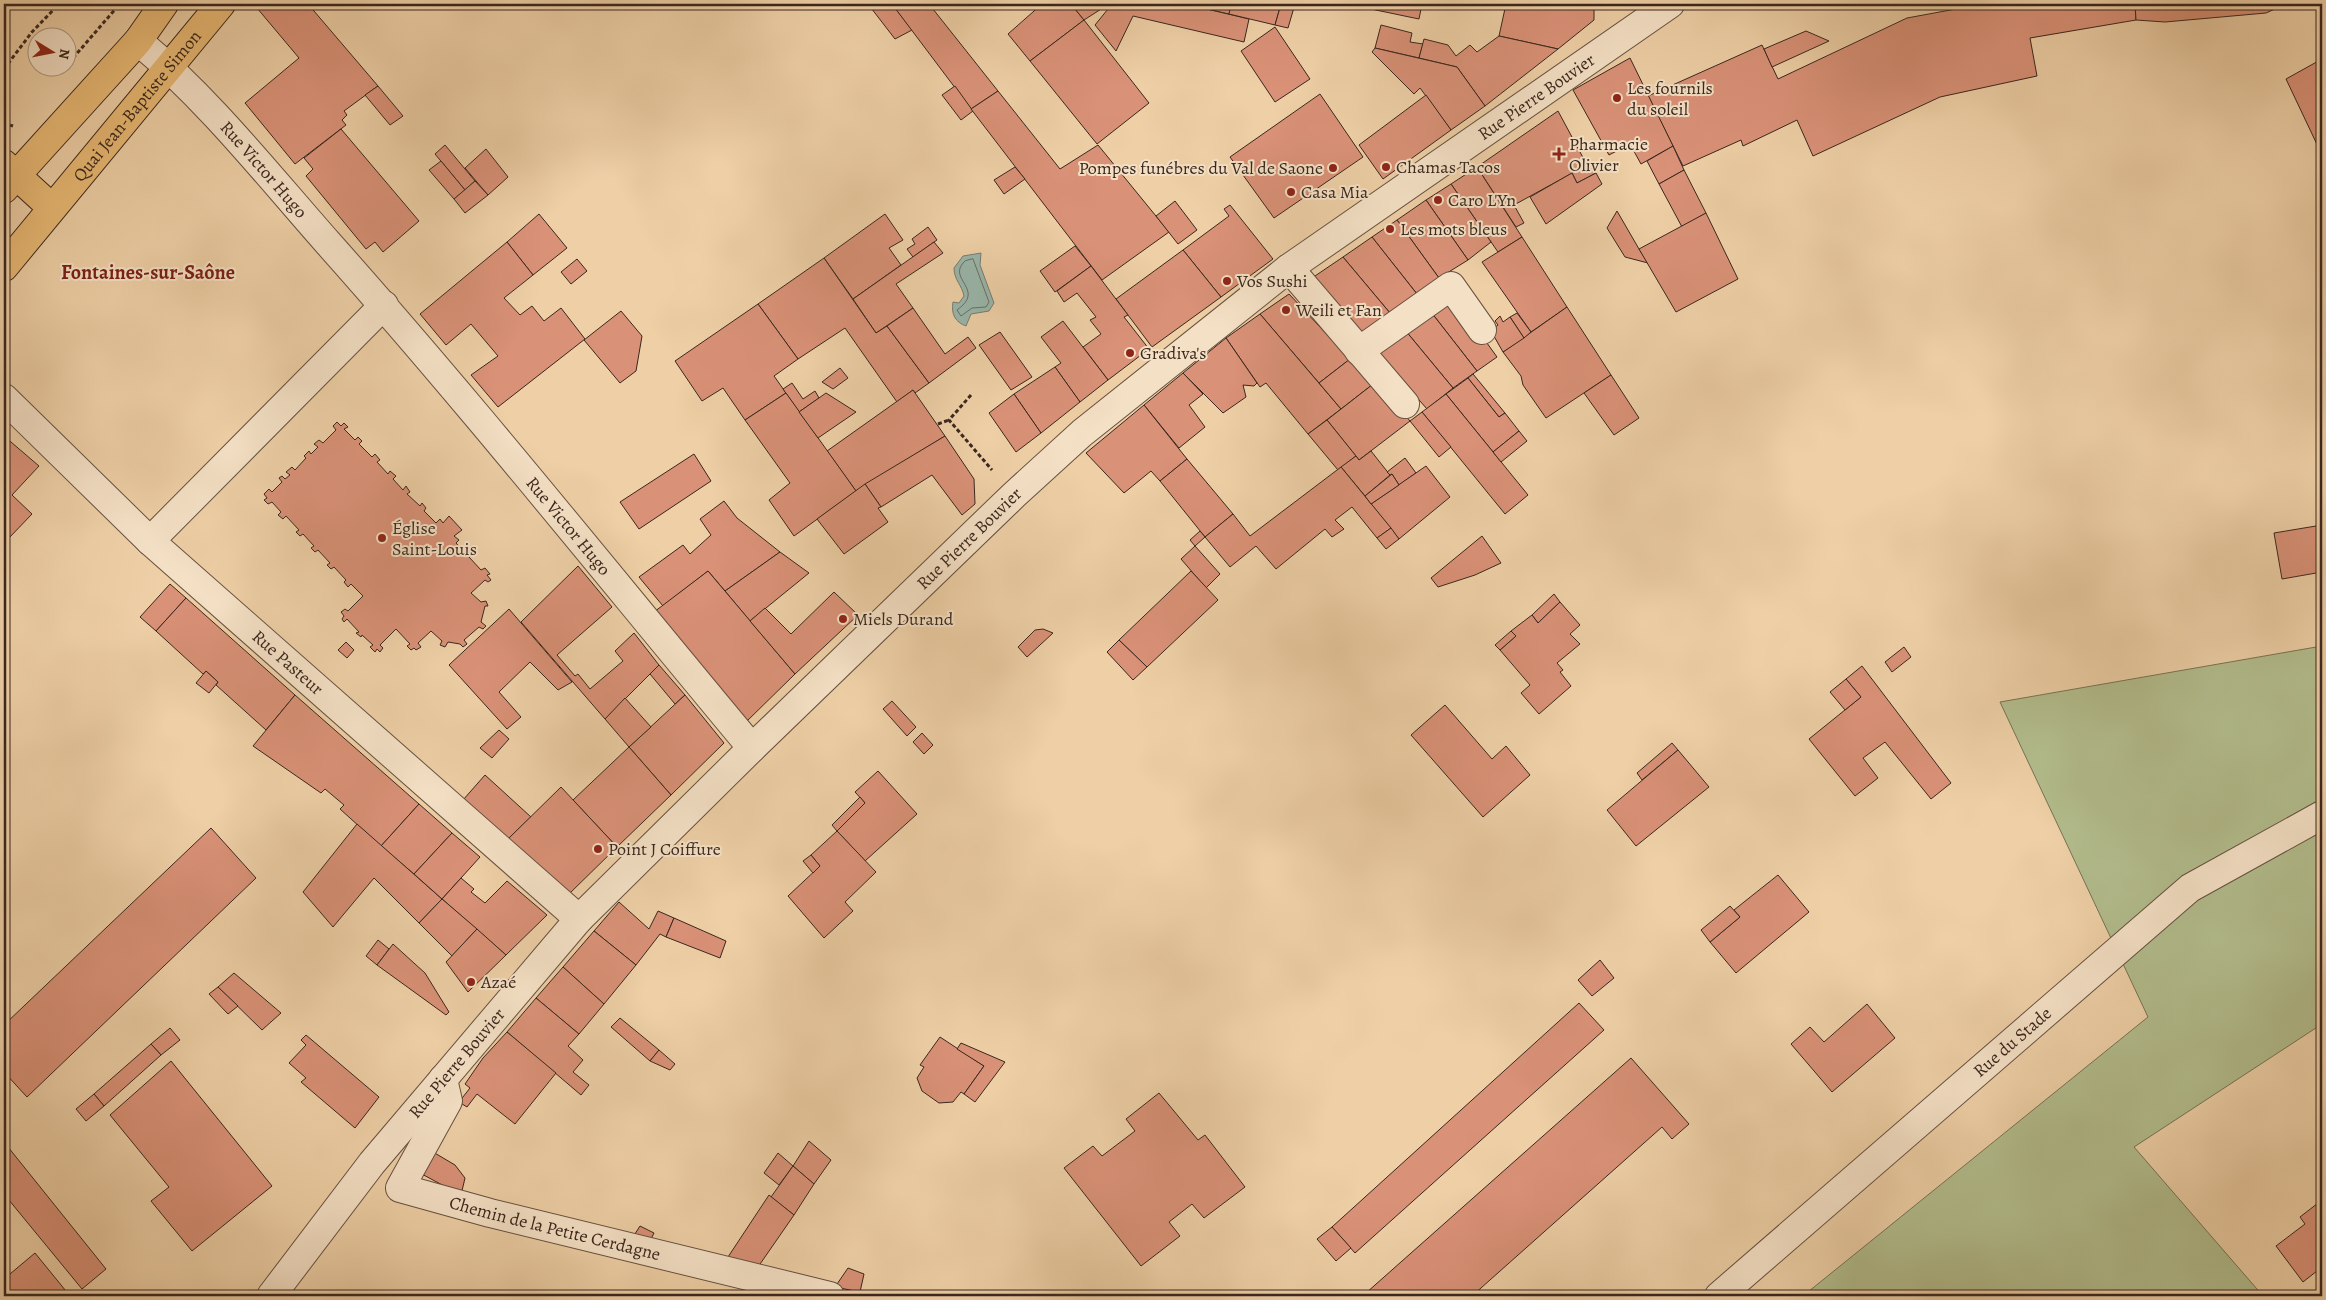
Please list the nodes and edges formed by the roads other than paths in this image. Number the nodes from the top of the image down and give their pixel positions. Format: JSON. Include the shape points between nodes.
{"nodes":[{"id":1,"x":164,"y":4,"type":"edge"},
{"id":2,"x":221,"y":4,"type":"edge"},
{"id":3,"x":1670,"y":4,"type":"edge"},
{"id":4,"x":138,"y":41,"type":"junction"},
{"id":5,"x":169,"y":67,"type":"junction"},
{"id":6,"x":8,"y":176,"type":"edge"},
{"id":7,"x":51,"y":208,"type":"junction"},
{"id":8,"x":4,"y":267,"type":"edge"},
{"id":9,"x":1289,"y":268,"type":"junction"},
{"id":10,"x":384,"y":305,"type":"junction"},
{"id":11,"x":1482,"y":330,"type":"dead end"},
{"id":12,"x":1359,"y":351,"type":"junction"},
{"id":13,"x":4,"y":398,"type":"edge"},
{"id":14,"x":1405,"y":404,"type":"dead end"},
{"id":15,"x":150,"y":541,"type":"junction"},
{"id":16,"x":752,"y":748,"type":"junction"},
{"id":17,"x":2322,"y":815,"type":"edge"},
{"id":18,"x":579,"y":919,"type":"junction"},
{"id":19,"x":443,"y":1079,"type":"junction"},
{"id":20,"x":271,"y":1296,"type":"edge"},
{"id":21,"x":830,"y":1296,"type":"edge"},
{"id":22,"x":1719,"y":1296,"type":"edge"}],
"edges":[{"from":1,"to":4,"type":"main road"},
{"from":2,"to":5,"type":"main road","name":"Quai Jean-Baptiste Simon"},
{"from":3,"to":9,"type":"street","name":"Rue Pierre Bouvier"},
{"from":4,"to":5,"type":"street","name":"Rue Victor Hugo"},
{"from":4,"to":6,"type":"main road"},
{"from":5,"to":7,"type":"main road","name":"Quai Jean-Baptiste Simon"},
{"from":5,"to":10,"type":"street","name":"Rue Victor Hugo"},
{"from":6,"to":7,"type":"main road"},
{"from":7,"to":8,"type":"main road","name":"Quai Jean-Baptiste Simon"},
{"from":9,"to":12,"type":"street"},
{"from":9,"to":16,"type":"street","name":"Rue Pierre Bouvier","via":[[1082,434],[1014,495]]},
{"from":10,"to":15,"type":"street"},
{"from":10,"to":16,"type":"street","name":"Rue Victor Hugo"},
{"from":11,"to":12,"type":"street","via":[[1450,286]]},
{"from":12,"to":14,"type":"street"},
{"from":13,"to":15,"type":"street","name":"Rue Pasteur"},
{"from":15,"to":18,"type":"street","name":"Rue Pasteur"},
{"from":16,"to":18,"type":"street","name":"Rue Pierre Bouvier"},
{"from":17,"to":22,"type":"street","name":"Rue du Stade","via":[[2190,888]]},
{"from":18,"to":19,"type":"street","name":"Rue Pierre Bouvier"},
{"from":19,"to":20,"type":"street","name":"Rue Pierre Bouvier","via":[[372,1163]]},
{"from":19,"to":21,"type":"street","name":"Chemin de la Petite Cerdagne","via":[[448,1101],[400,1188]]}]}
